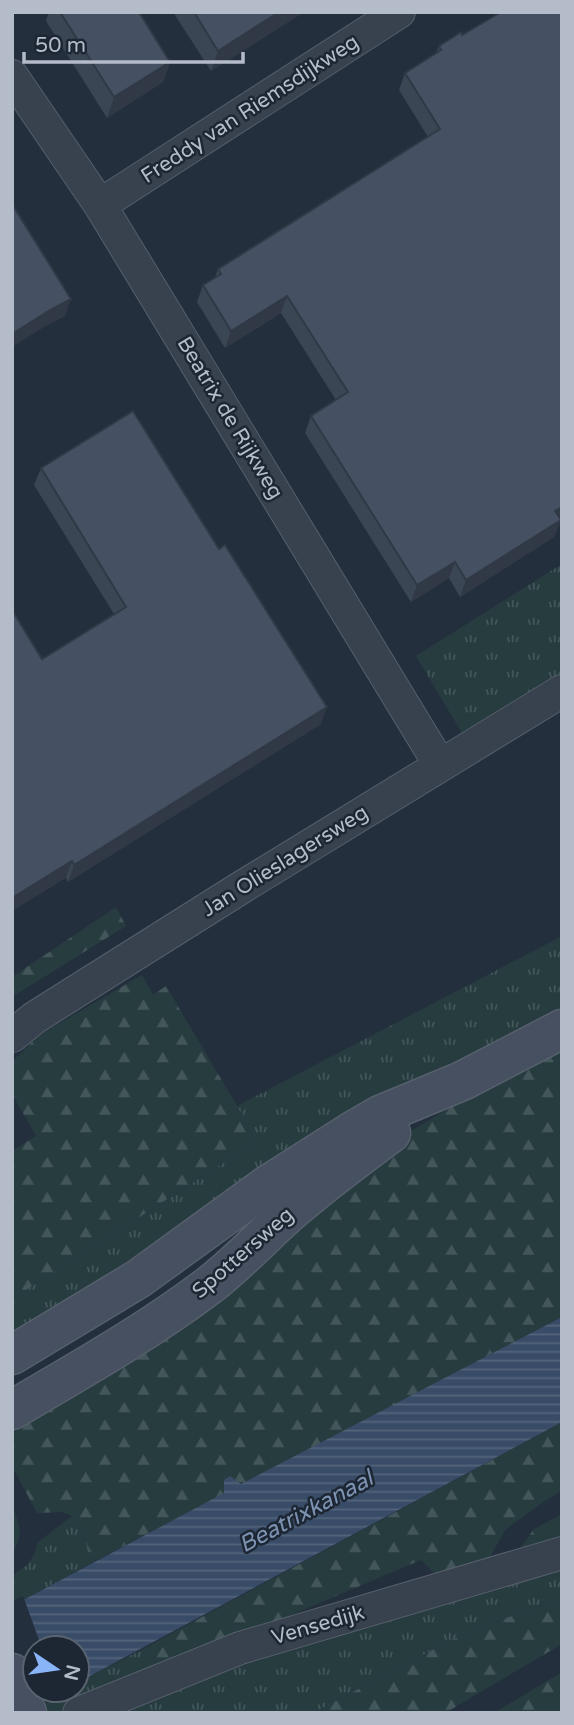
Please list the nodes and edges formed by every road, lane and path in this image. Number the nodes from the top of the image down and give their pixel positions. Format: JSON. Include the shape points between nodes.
{"nodes":[{"id":1,"x":399,"y":12,"type":"edge"},
{"id":2,"x":12,"y":76,"type":"edge"},
{"id":3,"x":100,"y":205,"type":"junction"},
{"id":4,"x":562,"y":691,"type":"edge"},
{"id":5,"x":440,"y":765,"type":"junction"},
{"id":6,"x":562,"y":1029,"type":"edge"},
{"id":7,"x":12,"y":1036,"type":"edge"},
{"id":8,"x":462,"y":1081,"type":"junction"},
{"id":9,"x":12,"y":1355,"type":"edge"},
{"id":10,"x":12,"y":1410,"type":"edge"},
{"id":11,"x":562,"y":1553,"type":"edge"},
{"id":12,"x":12,"y":1673,"type":"edge"},
{"id":13,"x":27,"y":1713,"type":"edge"},
{"id":14,"x":79,"y":1713,"type":"edge"}],
"edges":[{"from":1,"to":3,"type":"street","name":"Freddy van Riemsdijkweg"},
{"from":2,"to":3,"type":"street","name":"Beatrix de Rijkweg"},
{"from":3,"to":5,"type":"street","name":"Beatrix de Rijkweg"},
{"from":4,"to":5,"type":"street","name":"Jan Olieslagersweg"},
{"from":5,"to":7,"type":"street","name":"Jan Olieslagersweg"},
{"from":6,"to":8,"type":"main road","name":"Spottersweg"},
{"from":8,"to":9,"type":"main road","name":"Spottersweg","via":[[354,1130],[269,1184],[138,1279]]},
{"from":8,"to":10,"type":"main road","name":"Spottersweg","via":[[321,1185],[181,1306],[144,1333]]},
{"from":11,"to":14,"type":"street","name":"Vensedijk","via":[[240,1648]]},
{"from":12,"to":13,"type":"main road"}]}
